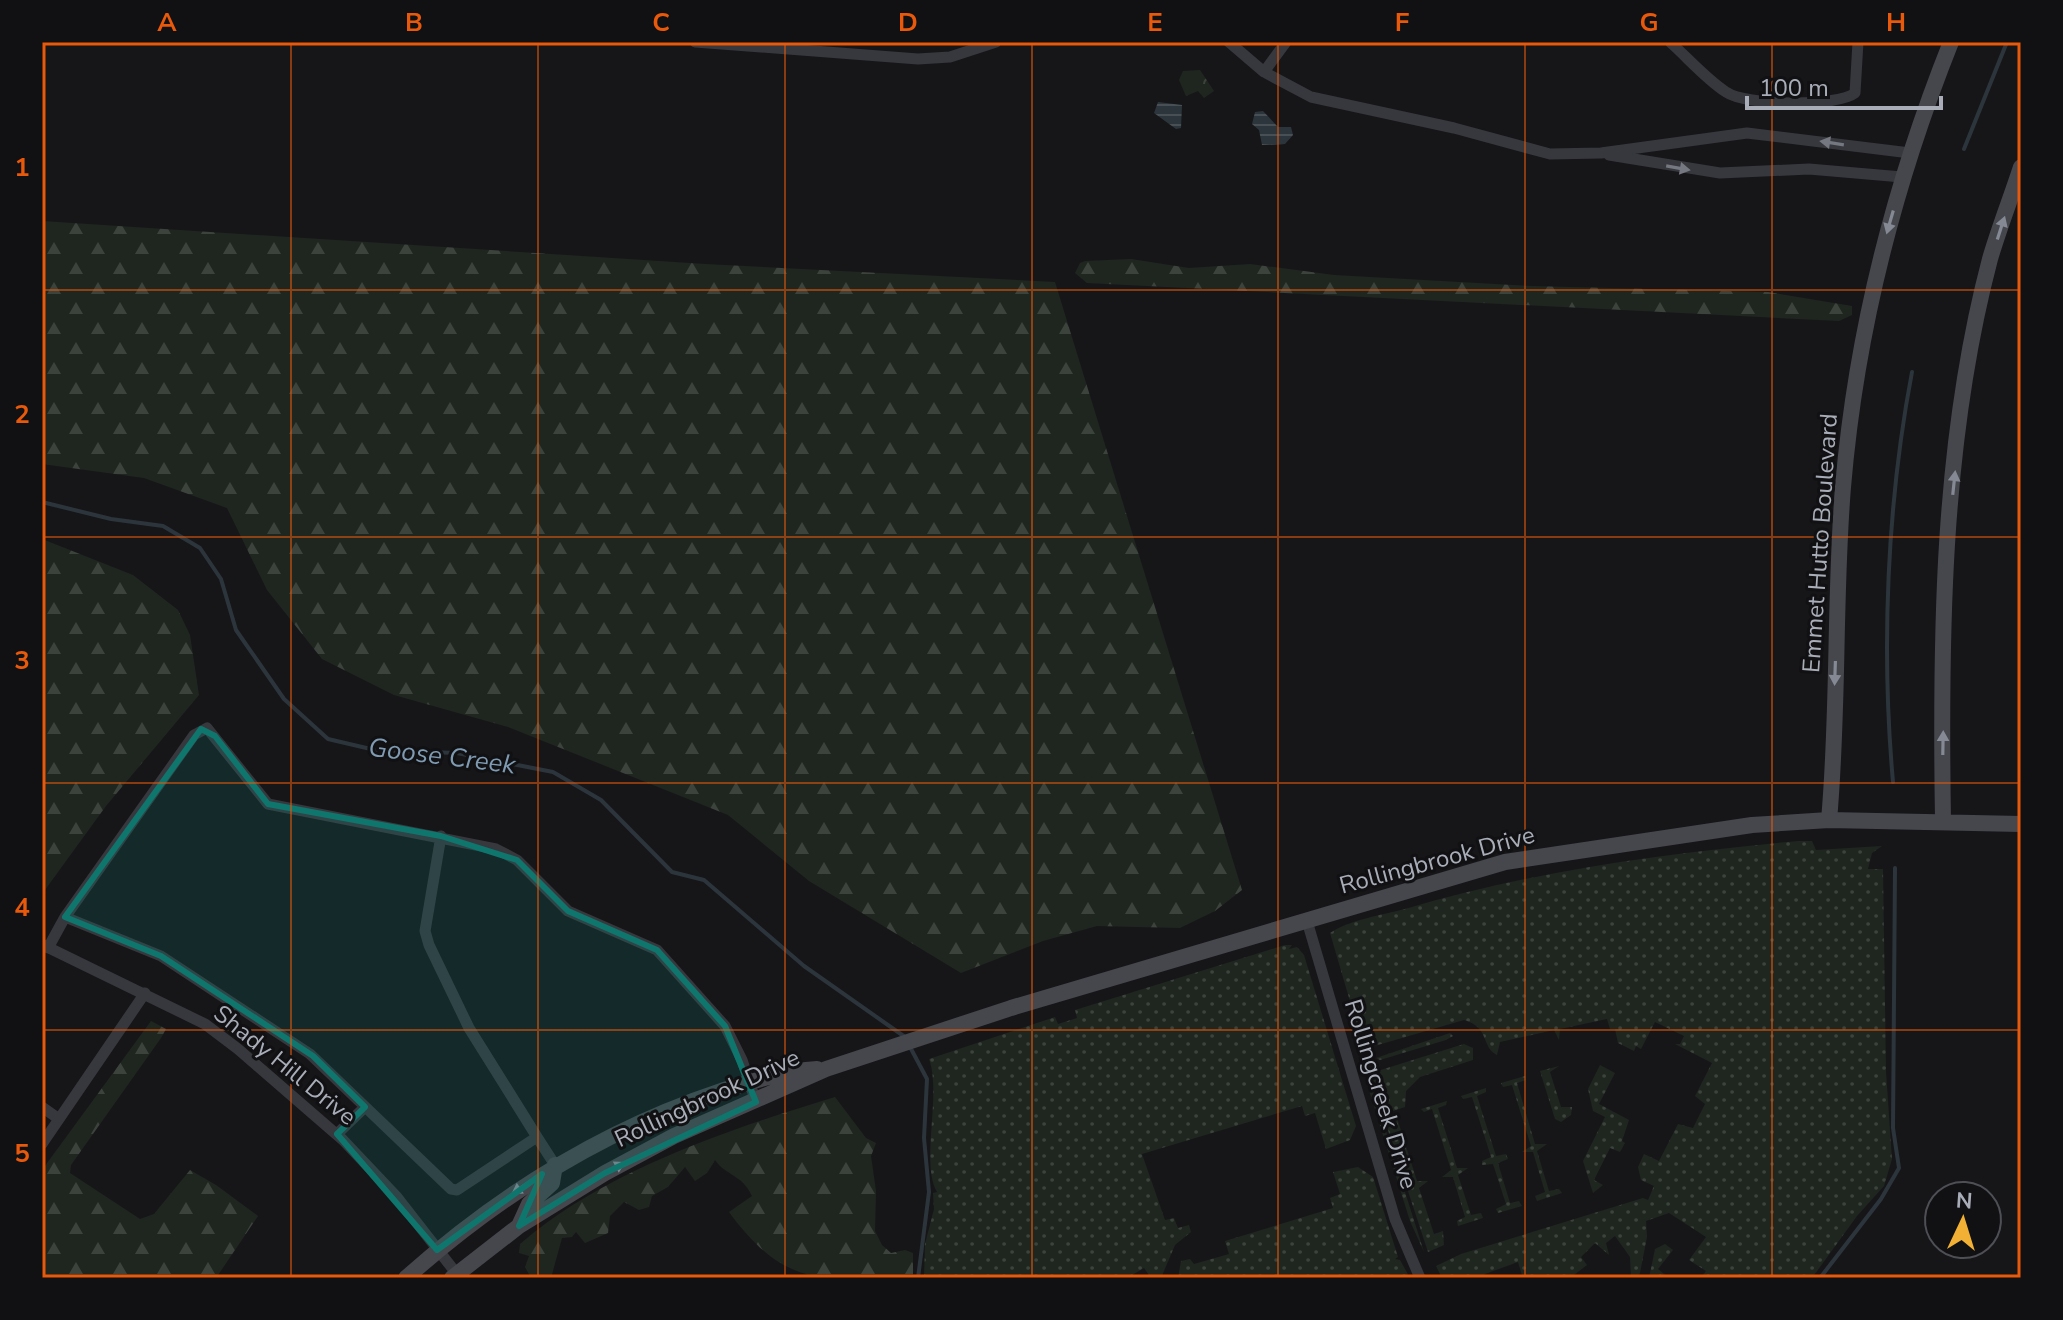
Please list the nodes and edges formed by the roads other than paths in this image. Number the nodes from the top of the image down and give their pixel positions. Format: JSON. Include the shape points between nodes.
{"nodes":[{"id":1,"x":695,"y":42,"type":"edge"},
{"id":2,"x":996,"y":42,"type":"edge"},
{"id":3,"x":1229,"y":42,"type":"edge"},
{"id":4,"x":1286,"y":42,"type":"edge"},
{"id":5,"x":1670,"y":42,"type":"edge"},
{"id":6,"x":1858,"y":42,"type":"edge"},
{"id":7,"x":1951,"y":42,"type":"edge"},
{"id":8,"x":1264,"y":72,"type":"junction"},
{"id":9,"x":1601,"y":153,"type":"junction"},
{"id":10,"x":1910,"y":153,"type":"junction"},
{"id":11,"x":2021,"y":167,"type":"edge"},
{"id":12,"x":1902,"y":177,"type":"junction"},
{"id":13,"x":1829,"y":820,"type":"junction"},
{"id":14,"x":1943,"y":821,"type":"junction"},
{"id":15,"x":2021,"y":824,"type":"edge"},
{"id":16,"x":441,"y":836,"type":"junction"},
{"id":17,"x":65,"y":917,"type":"junction"},
{"id":18,"x":1307,"y":921,"type":"junction"},
{"id":19,"x":45,"y":946,"type":"edge"},
{"id":20,"x":145,"y":993,"type":"junction"},
{"id":21,"x":826,"y":1069,"type":"junction"},
{"id":22,"x":750,"y":1082,"type":"junction"},
{"id":23,"x":756,"y":1102,"type":"junction"},
{"id":24,"x":42,"y":1107,"type":"edge"},
{"id":25,"x":365,"y":1107,"type":"junction"},
{"id":26,"x":59,"y":1119,"type":"junction"},
{"id":27,"x":337,"y":1134,"type":"junction"},
{"id":28,"x":537,"y":1137,"type":"junction"},
{"id":29,"x":42,"y":1144,"type":"edge"},
{"id":30,"x":555,"y":1165,"type":"junction"},
{"id":31,"x":519,"y":1226,"type":"junction"},
{"id":32,"x":437,"y":1250,"type":"junction"},
{"id":33,"x":454,"y":1276,"type":"edge"},
{"id":34,"x":406,"y":1278,"type":"edge"},
{"id":35,"x":1420,"y":1278,"type":"edge"}],
"edges":[{"from":1,"to":2,"type":"street","via":[[918,59],[950,57]]},
{"from":3,"to":8,"type":"street"},
{"from":4,"to":8,"type":"street"},
{"from":5,"to":6,"type":"street","via":[[1736,97],[1803,102],[1838,101],[1855,93]]},
{"from":7,"to":10,"type":"main road","name":"Emmet Hutto Boulevard"},
{"from":8,"to":9,"type":"street","via":[[1332,104],[1454,128],[1521,149]]},
{"from":10,"to":9,"type":"street","one_way":true,"via":[[1747,133]]},
{"from":9,"to":12,"type":"street","one_way":true,"via":[[1720,173],[1809,169]]},
{"from":10,"to":12,"type":"main road","name":"Emmet Hutto Boulevard"},
{"from":14,"to":11,"type":"main road","one_way":true,"via":[[1944,587],[1960,415],[1990,260]]},
{"from":12,"to":13,"type":"main road","name":"Emmet Hutto Boulevard","one_way":true,"via":[[1873,280],[1850,427]]},
{"from":13,"to":14,"type":"main road","name":"Rollingbrook Drive"},
{"from":13,"to":18,"type":"main road","name":"Rollingbrook Drive","via":[[1713,829],[1505,862]]},
{"from":14,"to":15,"type":"main road","name":"Rollingbrook Drive"},
{"from":16,"to":17,"type":"street","via":[[268,804],[207,728],[194,735]]},
{"from":16,"to":22,"type":"street","via":[[508,855],[568,911],[657,950],[725,1026]]},
{"from":16,"to":28,"type":"street","via":[[425,931],[429,945],[469,1028]]},
{"from":17,"to":19,"type":"street"},
{"from":17,"to":25,"type":"street","via":[[161,956],[310,1054]]},
{"from":18,"to":21,"type":"main road","name":"Rollingbrook Drive"},
{"from":18,"to":35,"type":"street","name":"Rollingcreek Drive","via":[[1395,1219]]},
{"from":19,"to":20,"type":"street","name":"Shady Hill Drive"},
{"from":20,"to":26,"type":"street"},
{"from":20,"to":27,"type":"street","name":"Shady Hill Drive","via":[[205,1024]]},
{"from":21,"to":22,"type":"main road","name":"Rollingbrook Drive"},
{"from":21,"to":23,"type":"main road","name":"Rollingbrook Drive"},
{"from":22,"to":23,"type":"street"},
{"from":22,"to":30,"type":"main road","name":"Rollingbrook Drive","via":[[686,1103]]},
{"from":31,"to":23,"type":"main road","name":"Rollingbrook Drive","one_way":true,"via":[[632,1158]]},
{"from":24,"to":26,"type":"street"},
{"from":25,"to":27,"type":"street"},
{"from":25,"to":28,"type":"street","via":[[451,1189]]},
{"from":26,"to":29,"type":"street"},
{"from":27,"to":32,"type":"street","name":"Shady Hill Drive","via":[[396,1196]]},
{"from":28,"to":30,"type":"street"},
{"from":30,"to":31,"type":"main road","via":[[552,1183],[529,1204]]},
{"from":30,"to":32,"type":"main road","name":"Rollingbrook Drive","one_way":true},
{"from":31,"to":33,"type":"main road","name":"Rollingbrook Drive"},
{"from":32,"to":33,"type":"street","name":"Shady Hill Drive"},
{"from":32,"to":34,"type":"main road","name":"Rollingbrook Drive"}]}
